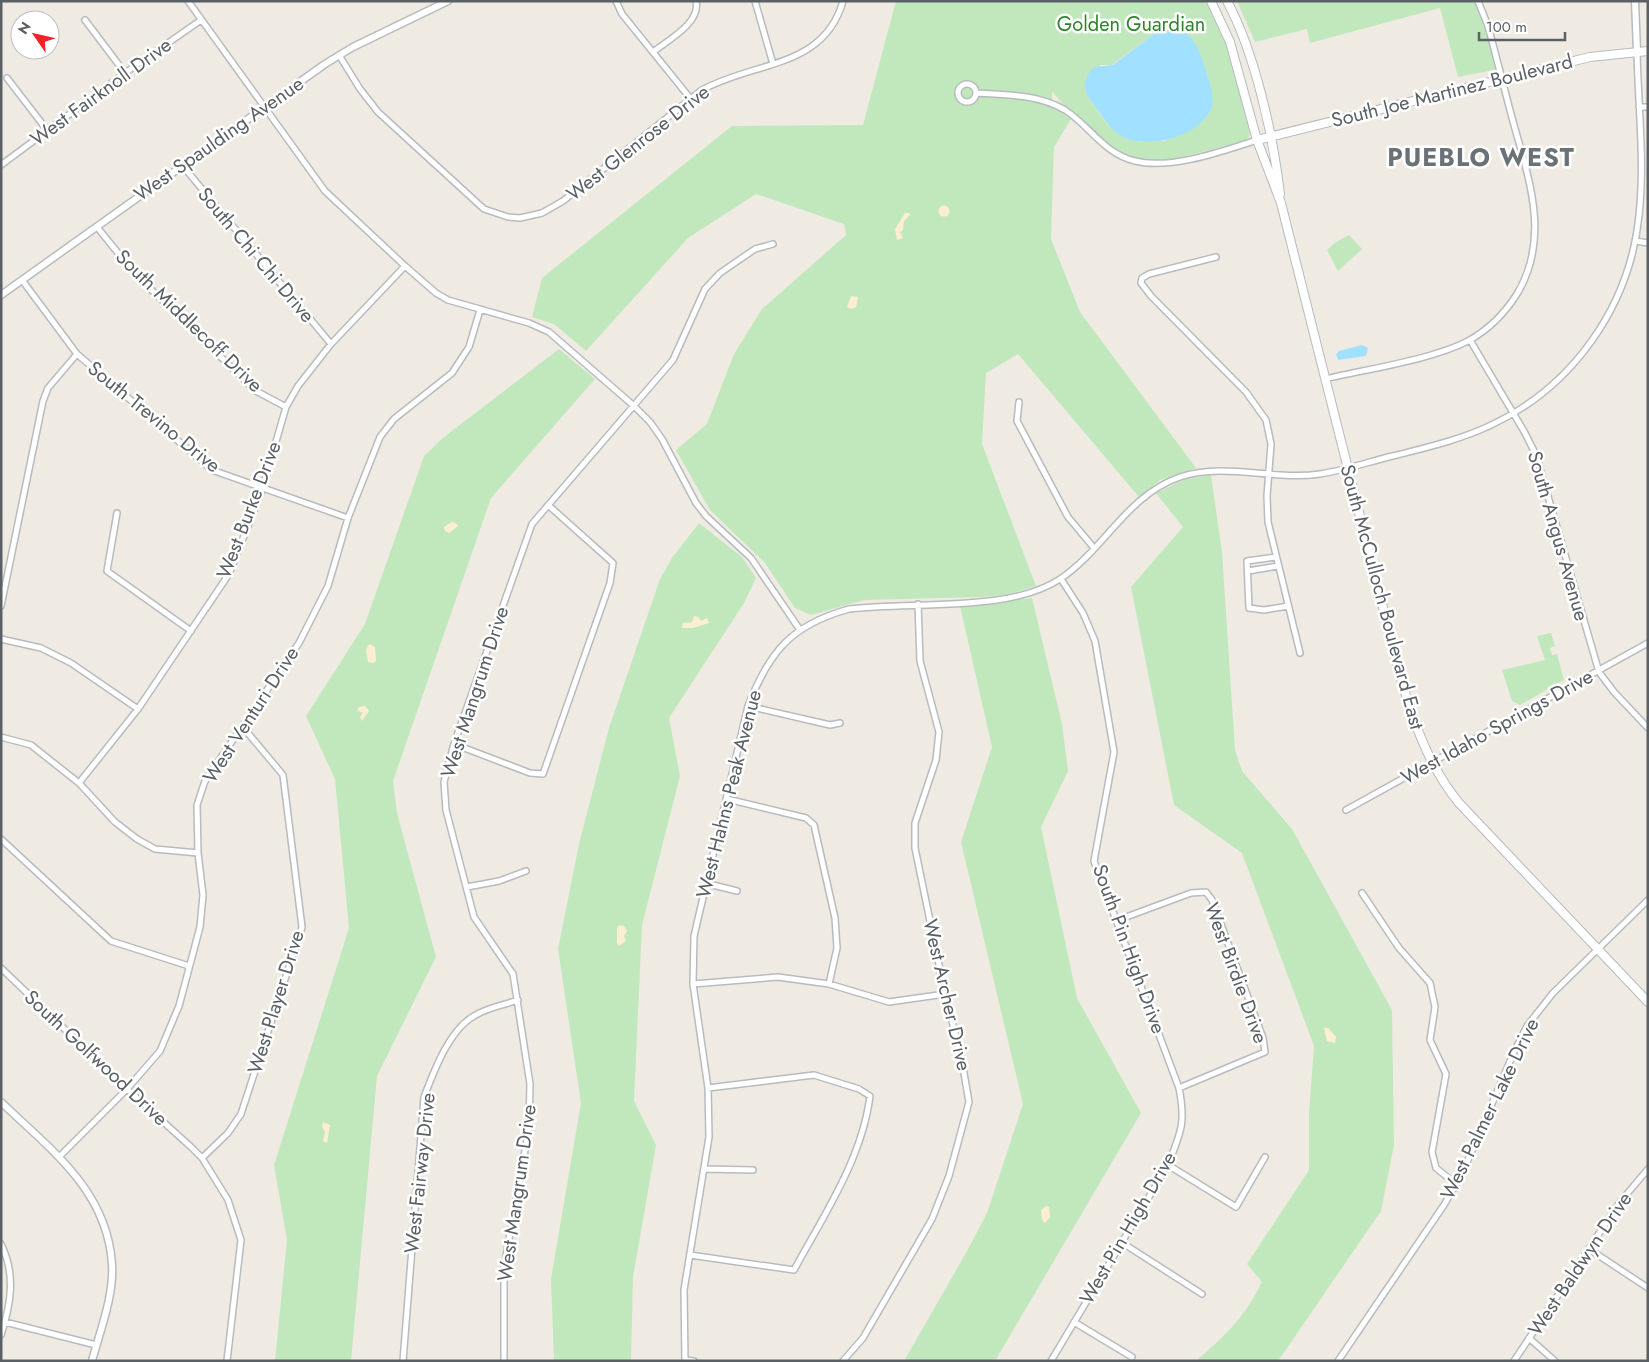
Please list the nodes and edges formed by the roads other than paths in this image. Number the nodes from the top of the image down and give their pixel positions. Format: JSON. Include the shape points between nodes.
{"nodes":[{"id":1,"x":188,"y":1,"type":"edge"},
{"id":2,"x":448,"y":1,"type":"edge"},
{"id":3,"x":616,"y":1,"type":"edge"},
{"id":4,"x":696,"y":1,"type":"edge"},
{"id":5,"x":842,"y":1,"type":"edge"},
{"id":6,"x":1210,"y":1,"type":"edge"},
{"id":7,"x":1227,"y":1,"type":"edge"},
{"id":8,"x":1478,"y":1,"type":"edge"},
{"id":9,"x":1635,"y":1,"type":"edge"},
{"id":10,"x":756,"y":2,"type":"edge"},
{"id":11,"x":85,"y":20,"type":"dead end"},
{"id":12,"x":201,"y":20,"type":"junction"},
{"id":13,"x":1637,"y":51,"type":"junction"},
{"id":14,"x":653,"y":52,"type":"junction"},
{"id":15,"x":1648,"y":52,"type":"edge"},
{"id":16,"x":339,"y":55,"type":"junction"},
{"id":17,"x":773,"y":64,"type":"junction"},
{"id":18,"x":125,"y":72,"type":"junction"},
{"id":19,"x":7,"y":78,"type":"dead end"},
{"id":20,"x":1502,"y":79,"type":"junction"},
{"id":21,"x":976,"y":93,"type":"dead end"},
{"id":22,"x":690,"y":98,"type":"junction"},
{"id":23,"x":1639,"y":107,"type":"junction"},
{"id":24,"x":1648,"y":107,"type":"edge"},
{"id":25,"x":264,"y":108,"type":"junction"},
{"id":26,"x":47,"y":130,"type":"junction"},
{"id":27,"x":1270,"y":136,"type":"junction"},
{"id":28,"x":1257,"y":140,"type":"junction"},
{"id":29,"x":1,"y":165,"type":"edge"},
{"id":30,"x":182,"y":165,"type":"junction"},
{"id":31,"x":1281,"y":203,"type":"junction"},
{"id":32,"x":97,"y":227,"type":"junction"},
{"id":33,"x":1636,"y":241,"type":"junction"},
{"id":34,"x":1648,"y":243,"type":"edge"},
{"id":35,"x":773,"y":244,"type":"dead end"},
{"id":36,"x":1216,"y":257,"type":"dead end"},
{"id":37,"x":405,"y":266,"type":"junction"},
{"id":38,"x":22,"y":280,"type":"junction"},
{"id":39,"x":1,"y":296,"type":"edge"},
{"id":40,"x":480,"y":310,"type":"junction"},
{"id":41,"x":1470,"y":340,"type":"junction"},
{"id":42,"x":331,"y":344,"type":"junction"},
{"id":43,"x":77,"y":354,"type":"junction"},
{"id":44,"x":1325,"y":379,"type":"junction"},
{"id":45,"x":1019,"y":402,"type":"dead end"},
{"id":46,"x":634,"y":406,"type":"junction"},
{"id":47,"x":286,"y":407,"type":"junction"},
{"id":48,"x":1514,"y":414,"type":"junction"},
{"id":49,"x":1347,"y":467,"type":"junction"},
{"id":50,"x":1269,"y":474,"type":"junction"},
{"id":51,"x":262,"y":490,"type":"junction"},
{"id":52,"x":548,"y":505,"type":"junction"},
{"id":53,"x":117,"y":513,"type":"dead end"},
{"id":54,"x":348,"y":518,"type":"junction"},
{"id":55,"x":1094,"y":548,"type":"junction"},
{"id":56,"x":1276,"y":557,"type":"junction"},
{"id":57,"x":1278,"y":566,"type":"junction"},
{"id":58,"x":1248,"y":571,"type":"junction"},
{"id":59,"x":1061,"y":579,"type":"junction"},
{"id":60,"x":918,"y":604,"type":"junction"},
{"id":61,"x":1,"y":606,"type":"edge"},
{"id":62,"x":1288,"y":606,"type":"junction"},
{"id":63,"x":800,"y":630,"type":"junction"},
{"id":64,"x":191,"y":631,"type":"junction"},
{"id":65,"x":1,"y":638,"type":"edge"},
{"id":66,"x":1648,"y":643,"type":"edge"},
{"id":67,"x":1300,"y":653,"type":"dead end"},
{"id":68,"x":1599,"y":672,"type":"junction"},
{"id":69,"x":748,"y":706,"type":"junction"},
{"id":70,"x":138,"y":709,"type":"junction"},
{"id":71,"x":840,"y":723,"type":"dead end"},
{"id":72,"x":242,"y":726,"type":"junction"},
{"id":73,"x":1648,"y":728,"type":"edge"},
{"id":74,"x":1,"y":736,"type":"edge"},
{"id":75,"x":454,"y":744,"type":"junction"},
{"id":76,"x":1432,"y":763,"type":"junction"},
{"id":77,"x":79,"y":783,"type":"junction"},
{"id":78,"x":727,"y":799,"type":"junction"},
{"id":79,"x":1346,"y":810,"type":"dead end"},
{"id":80,"x":1,"y":839,"type":"edge"},
{"id":81,"x":198,"y":853,"type":"junction"},
{"id":82,"x":526,"y":871,"type":"dead end"},
{"id":83,"x":706,"y":883,"type":"junction"},
{"id":84,"x":467,"y":887,"type":"junction"},
{"id":85,"x":737,"y":891,"type":"dead end"},
{"id":86,"x":1362,"y":894,"type":"dead end"},
{"id":87,"x":1648,"y":900,"type":"edge"},
{"id":88,"x":1118,"y":920,"type":"junction"},
{"id":89,"x":1597,"y":948,"type":"junction"},
{"id":90,"x":188,"y":966,"type":"junction"},
{"id":91,"x":1,"y":968,"type":"edge"},
{"id":92,"x":693,"y":984,"type":"junction"},
{"id":93,"x":829,"y":984,"type":"junction"},
{"id":94,"x":945,"y":994,"type":"junction"},
{"id":95,"x":518,"y":1000,"type":"junction"},
{"id":96,"x":1648,"y":1002,"type":"edge"},
{"id":97,"x":708,"y":1088,"type":"junction"},
{"id":98,"x":1179,"y":1088,"type":"junction"},
{"id":99,"x":127,"y":1089,"type":"junction"},
{"id":100,"x":1,"y":1102,"type":"edge"},
{"id":101,"x":59,"y":1157,"type":"junction"},
{"id":102,"x":1265,"y":1157,"type":"dead end"},
{"id":103,"x":202,"y":1158,"type":"junction"},
{"id":104,"x":1168,"y":1165,"type":"junction"},
{"id":105,"x":705,"y":1169,"type":"junction"},
{"id":106,"x":1648,"y":1169,"type":"edge"},
{"id":107,"x":753,"y":1170,"type":"dead end"},
{"id":108,"x":1456,"y":1184,"type":"junction"},
{"id":109,"x":1121,"y":1242,"type":"junction"},
{"id":110,"x":1,"y":1244,"type":"edge"},
{"id":111,"x":1589,"y":1248,"type":"junction"},
{"id":112,"x":690,"y":1255,"type":"junction"},
{"id":113,"x":1648,"y":1288,"type":"edge"},
{"id":114,"x":1202,"y":1294,"type":"dead end"},
{"id":115,"x":5,"y":1322,"type":"junction"},
{"id":116,"x":1074,"y":1322,"type":"junction"},
{"id":117,"x":1,"y":1335,"type":"edge"},
{"id":118,"x":1529,"y":1338,"type":"junction"},
{"id":119,"x":96,"y":1345,"type":"junction"},
{"id":120,"x":1132,"y":1357,"type":"dead end"},
{"id":121,"x":685,"y":1360,"type":"edge"},
{"id":122,"x":92,"y":1361,"type":"edge"},
{"id":123,"x":227,"y":1361,"type":"edge"},
{"id":124,"x":403,"y":1361,"type":"edge"},
{"id":125,"x":504,"y":1361,"type":"edge"},
{"id":126,"x":694,"y":1361,"type":"edge"},
{"id":127,"x":843,"y":1361,"type":"edge"},
{"id":128,"x":1051,"y":1361,"type":"edge"},
{"id":129,"x":1338,"y":1361,"type":"edge"},
{"id":130,"x":1514,"y":1361,"type":"edge"},
{"id":131,"x":1554,"y":1361,"type":"edge"}],
"edges":[{"from":1,"to":12,"type":"street"},
{"from":2,"to":16,"type":"street","name":"West Spaulding Avenue"},
{"from":3,"to":14,"type":"street","via":[[622,14]]},
{"from":4,"to":14,"type":"street","via":[[698,10],[692,20]]},
{"from":5,"to":17,"type":"street","name":"West Glenrose Drive","via":[[835,22],[818,43],[800,55]]},
{"from":6,"to":28,"type":"main road","name":"South McCulloch Boulevard East","via":[[1234,52]]},
{"from":7,"to":27,"type":"main road","name":"South McCulloch Boulevard East","via":[[1247,48]]},
{"from":8,"to":20,"type":"street"},
{"from":9,"to":13,"type":"street"},
{"from":10,"to":17,"type":"street"},
{"from":11,"to":18,"type":"street"},
{"from":12,"to":18,"type":"street","name":"West Fairknoll Drive"},
{"from":12,"to":25,"type":"street"},
{"from":13,"to":15,"type":"main road","name":"South Joe Martinez Boulevard"},
{"from":13,"to":20,"type":"main road","name":"South Joe Martinez Boulevard","via":[[1590,57]]},
{"from":13,"to":23,"type":"street","name":"West Hahns Peak Avenue"},
{"from":14,"to":22,"type":"street"},
{"from":16,"to":22,"type":"street","name":"West Glenrose Drive","via":[[378,112],[473,200],[495,214],[520,218],[553,208]]},
{"from":16,"to":25,"type":"street","name":"West Spaulding Avenue"},
{"from":17,"to":22,"type":"street","name":"West Glenrose Drive","via":[[727,78]]},
{"from":18,"to":26,"type":"street","name":"West Fairknoll Drive"},
{"from":19,"to":26,"type":"street"},
{"from":20,"to":27,"type":"main road","name":"South Joe Martinez Boulevard"},
{"from":20,"to":41,"type":"street","via":[[1533,197],[1535,244],[1527,275],[1512,301],[1497,319]]},
{"from":21,"to":28,"type":"street","via":[[1029,97],[1052,104],[1071,115],[1111,150],[1143,163],[1170,163]]},
{"from":23,"to":24,"type":"street"},
{"from":23,"to":33,"type":"street","name":"West Hahns Peak Avenue","via":[[1641,185]]},
{"from":25,"to":30,"type":"street","name":"West Spaulding Avenue"},
{"from":25,"to":37,"type":"street","via":[[325,190]]},
{"from":26,"to":29,"type":"street","name":"West Fairknoll Drive"},
{"from":27,"to":28,"type":"main road","name":"South Joe Martinez Boulevard"},
{"from":27,"to":31,"type":"main road","name":"South McCulloch Boulevard East"},
{"from":28,"to":31,"type":"main road","name":"South McCulloch Boulevard East"},
{"from":30,"to":32,"type":"street","name":"West Spaulding Avenue"},
{"from":30,"to":42,"type":"street","name":"South Chi Chi Drive"},
{"from":31,"to":44,"type":"main road","name":"South McCulloch Boulevard East"},
{"from":32,"to":38,"type":"street","name":"West Spaulding Avenue"},
{"from":32,"to":47,"type":"street","name":"South Middlecoff Drive","via":[[135,274],[256,391]]},
{"from":33,"to":34,"type":"street"},
{"from":33,"to":48,"type":"street","name":"West Hahns Peak Avenue","via":[[1620,293],[1598,334],[1559,379]]},
{"from":35,"to":46,"type":"street","name":"West Mangrum Drive","via":[[755,249],[720,273],[705,289],[673,360]]},
{"from":36,"to":50,"type":"street","via":[[1149,274],[1142,278],[1141,283],[1256,405],[1271,436]]},
{"from":37,"to":40,"type":"street","via":[[436,294]]},
{"from":37,"to":42,"type":"street","name":"West Burke Drive"},
{"from":38,"to":39,"type":"street","name":"West Spaulding Avenue"},
{"from":38,"to":43,"type":"street","name":"South Trevino Drive"},
{"from":40,"to":46,"type":"street","via":[[549,332]]},
{"from":40,"to":54,"type":"street","name":"West Venturi Drive","via":[[469,346],[452,373],[394,419],[380,437]]},
{"from":41,"to":44,"type":"street","via":[[1413,358]]},
{"from":41,"to":48,"type":"street","name":"South Angus Avenue"},
{"from":42,"to":47,"type":"street","name":"West Burke Drive"},
{"from":43,"to":51,"type":"street","name":"South Trevino Drive","via":[[212,470]]},
{"from":43,"to":61,"type":"street","via":[[48,388],[43,401]]},
{"from":44,"to":49,"type":"main road","name":"South McCulloch Boulevard East"},
{"from":45,"to":55,"type":"street","via":[[1017,421],[1068,517]]},
{"from":46,"to":52,"type":"street","name":"West Mangrum Drive"},
{"from":46,"to":63,"type":"street","via":[[662,439],[696,503],[751,558]]},
{"from":47,"to":51,"type":"street","name":"West Burke Drive"},
{"from":48,"to":49,"type":"street","name":"West Hahns Peak Avenue","via":[[1464,436]]},
{"from":48,"to":68,"type":"street","name":"South Angus Avenue","via":[[1536,455]]},
{"from":49,"to":50,"type":"street","name":"West Hahns Peak Avenue","via":[[1303,476]]},
{"from":49,"to":76,"type":"main road","name":"South McCulloch Boulevard East","via":[[1409,708]]},
{"from":50,"to":55,"type":"street","name":"West Hahns Peak Avenue","via":[[1217,470],[1170,481],[1131,508]]},
{"from":50,"to":56,"type":"street","via":[[1267,513]]},
{"from":51,"to":54,"type":"street","name":"South Trevino Drive"},
{"from":51,"to":64,"type":"street","name":"West Burke Drive","via":[[229,574]]},
{"from":52,"to":75,"type":"street","name":"West Mangrum Drive","via":[[532,524],[522,547]]},
{"from":52,"to":75,"type":"street","via":[[613,563],[610,583],[543,774],[530,773]]},
{"from":53,"to":64,"type":"street","via":[[107,571]]},
{"from":54,"to":72,"type":"street","name":"West Venturi Drive","via":[[328,586],[299,643]]},
{"from":55,"to":59,"type":"street","name":"West Hahns Peak Avenue"},
{"from":56,"to":57,"type":"street"},
{"from":56,"to":58,"type":"street","via":[[1247,561]]},
{"from":57,"to":58,"type":"street"},
{"from":57,"to":62,"type":"street"},
{"from":58,"to":62,"type":"street","via":[[1249,608],[1264,610]]},
{"from":59,"to":60,"type":"street","name":"West Hahns Peak Avenue","via":[[1041,590],[1010,598]]},
{"from":59,"to":88,"type":"street","name":"South Pin High Drive","via":[[1083,613],[1095,642],[1114,752],[1094,861]]},
{"from":60,"to":63,"type":"street","name":"West Hahns Peak Avenue","via":[[850,609],[833,613]]},
{"from":60,"to":94,"type":"street","name":"West Archer Drive","via":[[920,661],[938,732],[936,760],[915,822],[915,848]]},
{"from":62,"to":67,"type":"street"},
{"from":63,"to":69,"type":"street","name":"West Hahns Peak Avenue","via":[[780,648],[761,674]]},
{"from":64,"to":70,"type":"street","name":"West Burke Drive"},
{"from":65,"to":70,"type":"street","via":[[41,648],[71,663]]},
{"from":66,"to":68,"type":"street","name":"West Idaho Springs Drive"},
{"from":68,"to":73,"type":"street","name":"South Angus Avenue"},
{"from":68,"to":76,"type":"street","name":"West Idaho Springs Drive"},
{"from":69,"to":71,"type":"street","via":[[830,725]]},
{"from":69,"to":78,"type":"street","name":"West Hahns Peak Avenue"},
{"from":70,"to":77,"type":"street","name":"West Burke Drive"},
{"from":72,"to":81,"type":"street","name":"West Venturi Drive","via":[[205,781],[196,806]]},
{"from":72,"to":103,"type":"street","name":"West Player Drive","via":[[283,776],[302,927],[241,1114],[228,1133]]},
{"from":74,"to":77,"type":"street","via":[[32,745]]},
{"from":75,"to":84,"type":"street","name":"West Mangrum Drive","via":[[444,782],[446,810]]},
{"from":76,"to":79,"type":"street","name":"West Idaho Springs Drive"},
{"from":76,"to":89,"type":"main road","name":"South McCulloch Boulevard East","via":[[1466,811]]},
{"from":77,"to":81,"type":"street","via":[[115,822],[137,839],[155,849]]},
{"from":78,"to":83,"type":"street","name":"West Hahns Peak Avenue"},
{"from":78,"to":93,"type":"street","via":[[806,818],[814,825],[835,918],[837,948]]},
{"from":80,"to":90,"type":"street","via":[[112,942]]},
{"from":81,"to":90,"type":"street","name":"West Venturi Drive","via":[[203,895],[200,927]]},
{"from":82,"to":84,"type":"street"},
{"from":83,"to":85,"type":"street"},
{"from":83,"to":92,"type":"street","name":"West Hahns Peak Avenue","via":[[694,936]]},
{"from":84,"to":95,"type":"street","name":"West Mangrum Drive","via":[[474,917],[513,974]]},
{"from":86,"to":108,"type":"street","via":[[1399,948],[1430,983],[1435,1007],[1430,1040],[1446,1074],[1432,1152],[1436,1168]]},
{"from":87,"to":89,"type":"street","name":"West Palmer Lake Drive"},
{"from":88,"to":98,"type":"street","name":"South Pin High Drive"},
{"from":88,"to":98,"type":"street","name":"West Birdie Drive","via":[[1190,893],[1206,892],[1212,900],[1265,1052]]},
{"from":89,"to":96,"type":"main road","name":"South McCulloch Boulevard East"},
{"from":89,"to":108,"type":"street","name":"West Palmer Lake Drive","via":[[1552,993],[1527,1026]]},
{"from":90,"to":99,"type":"street","name":"West Venturi Drive","via":[[178,1006],[160,1051]]},
{"from":91,"to":99,"type":"street","name":"South Golfwood Drive"},
{"from":92,"to":93,"type":"street","via":[[778,977]]},
{"from":92,"to":97,"type":"street","name":"West Hahns Peak Avenue"},
{"from":93,"to":94,"type":"street","via":[[889,1002]]},
{"from":94,"to":127,"type":"street","name":"West Archer Drive","via":[[969,1102],[932,1219],[863,1338]]},
{"from":95,"to":124,"type":"street","name":"West Fairway Drive","via":[[474,1016],[457,1032],[440,1058],[424,1097]]},
{"from":95,"to":125,"type":"street","name":"West Mangrum Drive","via":[[530,1084],[529,1128],[504,1267]]},
{"from":97,"to":105,"type":"street","name":"West Hahns Peak Avenue","via":[[709,1137]]},
{"from":97,"to":112,"type":"street","via":[[814,1075],[859,1089],[870,1096],[868,1112],[846,1176],[794,1270]]},
{"from":98,"to":104,"type":"street","name":"West Pin High Drive","via":[[1184,1112],[1181,1132]]},
{"from":99,"to":101,"type":"street","name":"West Venturi Drive"},
{"from":99,"to":103,"type":"street","name":"South Golfwood Drive"},
{"from":100,"to":101,"type":"street"},
{"from":101,"to":119,"type":"street","via":[[90,1194],[105,1224],[112,1265],[107,1305]]},
{"from":102,"to":104,"type":"street","via":[[1236,1207]]},
{"from":103,"to":123,"type":"street","name":"South Golfwood Drive","via":[[228,1200],[241,1240]]},
{"from":104,"to":109,"type":"street","name":"West Pin High Drive"},
{"from":105,"to":107,"type":"street"},
{"from":105,"to":112,"type":"street","name":"West Hahns Peak Avenue"},
{"from":106,"to":111,"type":"street","name":"West Baldwyn Drive","via":[[1620,1202]]},
{"from":108,"to":129,"type":"street","name":"West Palmer Lake Drive"},
{"from":109,"to":114,"type":"street"},
{"from":109,"to":116,"type":"street","name":"West Pin High Drive"},
{"from":110,"to":115,"type":"street","via":[[8,1256],[12,1283]]},
{"from":111,"to":113,"type":"street"},
{"from":111,"to":118,"type":"street","name":"West Baldwyn Drive"},
{"from":112,"to":121,"type":"street","name":"West Hahns Peak Avenue","via":[[684,1290]]},
{"from":115,"to":117,"type":"street"},
{"from":115,"to":119,"type":"street"},
{"from":116,"to":120,"type":"street"},
{"from":116,"to":128,"type":"street","name":"West Pin High Drive"},
{"from":118,"to":130,"type":"street","name":"West Baldwyn Drive"},
{"from":118,"to":131,"type":"street"},
{"from":119,"to":122,"type":"street"},
{"from":121,"to":126,"type":"street"}]}
